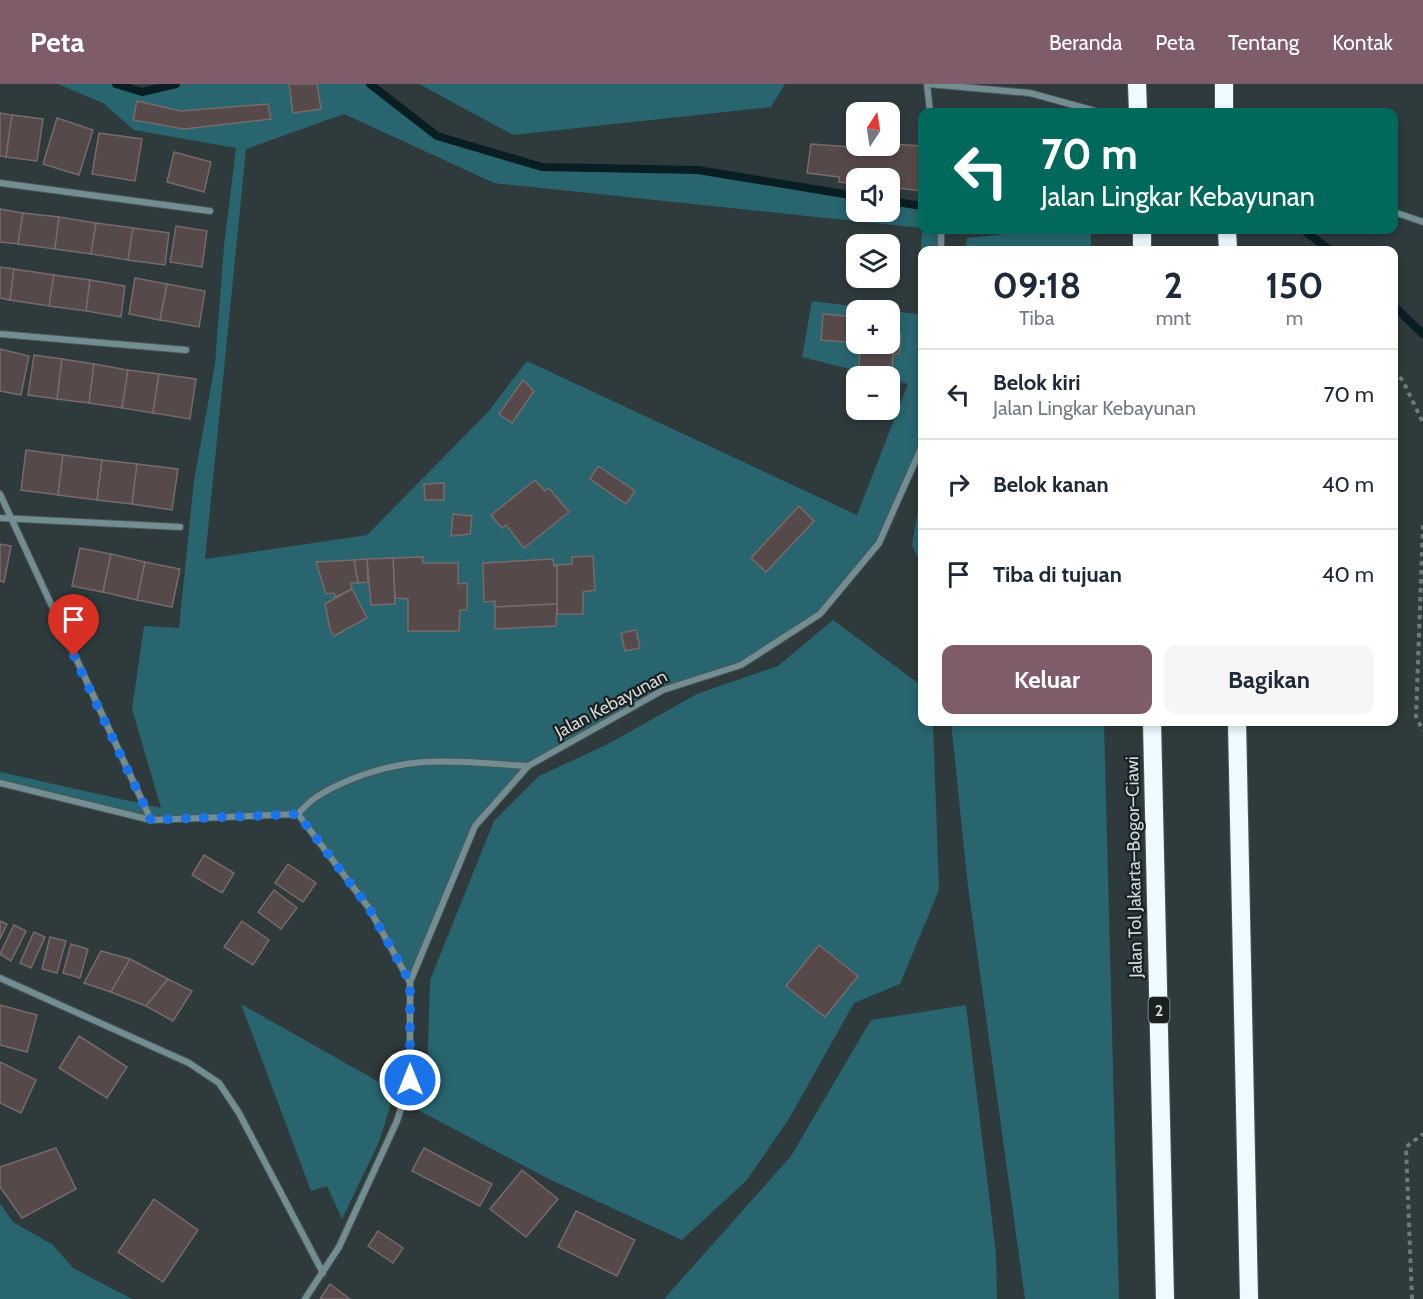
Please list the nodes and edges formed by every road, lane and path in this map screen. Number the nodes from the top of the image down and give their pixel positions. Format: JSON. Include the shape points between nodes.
{"nodes":[{"id":1,"x":927,"y":84,"type":"edge"},
{"id":2,"x":1137,"y":84,"type":"edge"},
{"id":3,"x":1224,"y":84,"type":"edge"},
{"id":4,"x":930,"y":108,"type":"edge"},
{"id":5,"x":1084,"y":108,"type":"edge"},
{"id":6,"x":1138,"y":108,"type":"edge"},
{"id":7,"x":1224,"y":108,"type":"edge"},
{"id":8,"x":0,"y":183,"type":"edge"},
{"id":9,"x":210,"y":212,"type":"dead end"},
{"id":10,"x":1398,"y":213,"type":"edge"},
{"id":11,"x":1423,"y":222,"type":"edge"},
{"id":12,"x":0,"y":334,"type":"edge"},
{"id":13,"x":186,"y":350,"type":"dead end"},
{"id":14,"x":1398,"y":375,"type":"edge"},
{"id":15,"x":1423,"y":423,"type":"edge"},
{"id":16,"x":918,"y":455,"type":"edge"},
{"id":17,"x":0,"y":494,"type":"edge"},
{"id":18,"x":0,"y":518,"type":"edge"},
{"id":19,"x":12,"y":520,"type":"junction"},
{"id":20,"x":1423,"y":525,"type":"edge"},
{"id":21,"x":180,"y":527,"type":"dead end"},
{"id":22,"x":1152,"y":726,"type":"edge"},
{"id":23,"x":1237,"y":726,"type":"edge"},
{"id":24,"x":1423,"y":731,"type":"edge"},
{"id":25,"x":528,"y":766,"type":"junction"},
{"id":26,"x":0,"y":783,"type":"edge"},
{"id":27,"x":298,"y":814,"type":"junction"},
{"id":28,"x":151,"y":820,"type":"junction"},
{"id":29,"x":0,"y":978,"type":"edge"},
{"id":30,"x":410,"y":982,"type":"junction"},
{"id":31,"x":1423,"y":1134,"type":"edge"},
{"id":32,"x":339,"y":1247,"type":"junction"},
{"id":33,"x":344,"y":1252,"type":"dead end"},
{"id":34,"x":323,"y":1273,"type":"junction"},
{"id":35,"x":305,"y":1299,"type":"edge"},
{"id":36,"x":1165,"y":1299,"type":"edge"},
{"id":37,"x":1249,"y":1299,"type":"edge"},
{"id":38,"x":1412,"y":1299,"type":"edge"}],
"edges":[{"from":1,"to":4,"type":"street"},
{"from":1,"to":5,"type":"street","via":[[1030,93]]},
{"from":2,"to":6,"type":"highway"},
{"from":3,"to":7,"type":"highway"},
{"from":8,"to":9,"type":"street"},
{"from":10,"to":11,"type":"street"},
{"from":12,"to":13,"type":"street"},
{"from":14,"to":15,"type":"path"},
{"from":16,"to":25,"type":"street","name":"Jalan Kebayunan","via":[[879,543],[820,614],[741,665],[663,690]]},
{"from":17,"to":19,"type":"street"},
{"from":18,"to":19,"type":"street"},
{"from":19,"to":21,"type":"street"},
{"from":19,"to":28,"type":"street"},
{"from":20,"to":24,"type":"path","via":[[1416,716]]},
{"from":22,"to":36,"type":"highway","name":"Jalan Tol Jakarta–Bogor–Ciawi","number":"2"},
{"from":23,"to":37,"type":"highway"},
{"from":25,"to":27,"type":"street","via":[[414,761],[368,772],[320,793]]},
{"from":25,"to":30,"type":"street","via":[[475,826]]},
{"from":26,"to":28,"type":"street"},
{"from":27,"to":28,"type":"street"},
{"from":27,"to":30,"type":"street","via":[[369,908]]},
{"from":29,"to":34,"type":"street","via":[[189,1063],[219,1083],[239,1113]]},
{"from":30,"to":32,"type":"street","via":[[410,1080],[397,1122]]},
{"from":31,"to":38,"type":"path","via":[[1406,1147]]},
{"from":32,"to":33,"type":"street"},
{"from":32,"to":34,"type":"street"},
{"from":34,"to":35,"type":"street"}]}
